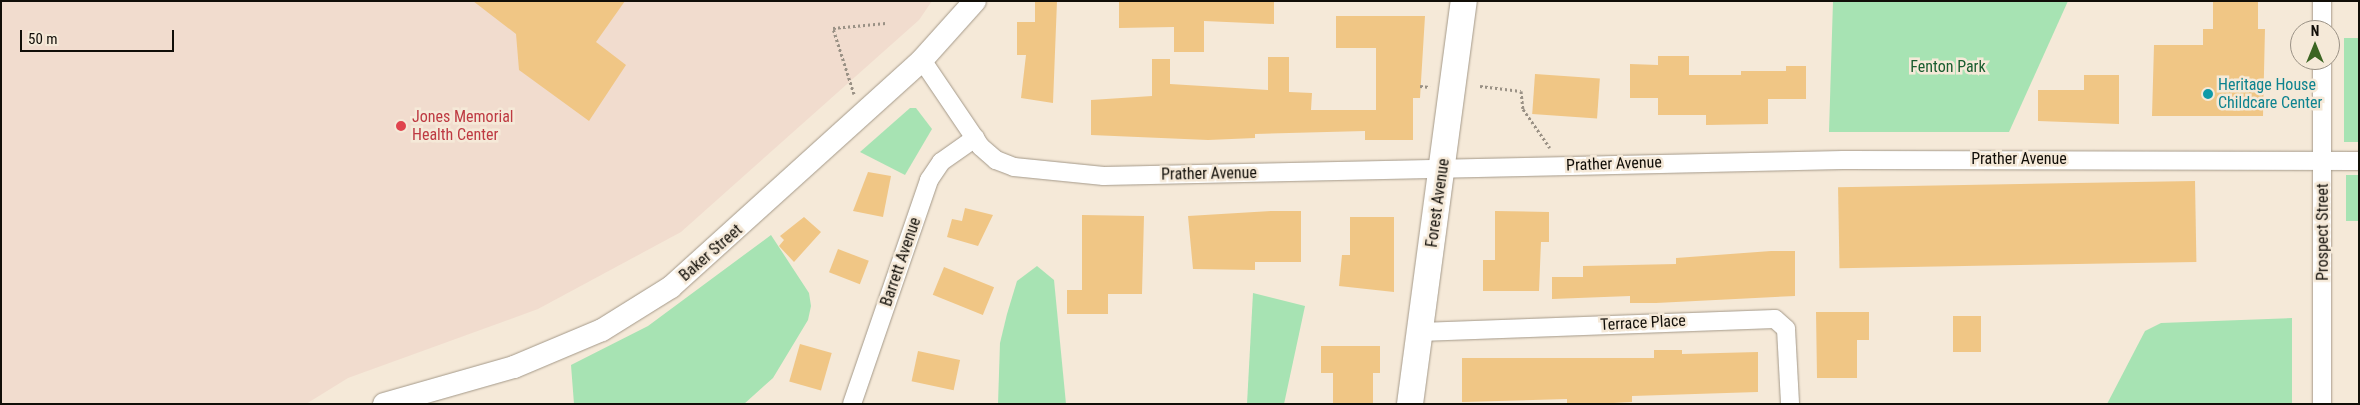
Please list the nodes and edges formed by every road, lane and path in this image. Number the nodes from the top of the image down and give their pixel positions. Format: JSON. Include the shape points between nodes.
{"nodes":[{"id":1,"x":975,"y":1,"type":"edge"},
{"id":2,"x":1464,"y":1,"type":"edge"},
{"id":3,"x":2322,"y":1,"type":"edge"},
{"id":4,"x":2322,"y":20,"type":"edge"},
{"id":5,"x":886,"y":23,"type":"dead end"},
{"id":6,"x":922,"y":60,"type":"junction"},
{"id":7,"x":2322,"y":70,"type":"edge"},
{"id":8,"x":1480,"y":86,"type":"dead end"},
{"id":9,"x":855,"y":97,"type":"dead end"},
{"id":10,"x":974,"y":138,"type":"junction"},
{"id":11,"x":1550,"y":148,"type":"dead end"},
{"id":12,"x":2323,"y":161,"type":"junction"},
{"id":13,"x":2359,"y":161,"type":"edge"},
{"id":14,"x":1442,"y":170,"type":"junction"},
{"id":15,"x":1420,"y":332,"type":"junction"},
{"id":16,"x":384,"y":404,"type":"edge"},
{"id":17,"x":852,"y":404,"type":"edge"},
{"id":18,"x":1410,"y":404,"type":"edge"},
{"id":19,"x":1790,"y":404,"type":"edge"},
{"id":20,"x":2322,"y":404,"type":"edge"}],
"edges":[{"from":1,"to":6,"type":"street","name":"Baker Street"},
{"from":2,"to":14,"type":"main road","name":"Forest Avenue"},
{"from":3,"to":4,"type":"street"},
{"from":5,"to":9,"type":"path","via":[[833,28]]},
{"from":6,"to":10,"type":"street","name":"Prather Avenue"},
{"from":6,"to":16,"type":"street","name":"Baker Street","via":[[708,257],[636,311],[514,367]]},
{"from":7,"to":12,"type":"street","name":"Prospect Street"},
{"from":8,"to":11,"type":"path","via":[[1521,91],[1523,109]]},
{"from":10,"to":14,"type":"street","name":"Prather Avenue","via":[[996,160],[1014,167],[1104,176]]},
{"from":10,"to":17,"type":"street","name":"Barrett Avenue","via":[[941,162],[929,180]]},
{"from":12,"to":13,"type":"street","name":"Prather Avenue"},
{"from":12,"to":14,"type":"street","name":"Prather Avenue","via":[[1863,160]]},
{"from":12,"to":20,"type":"street","name":"Prospect Street"},
{"from":14,"to":15,"type":"main road","name":"Forest Avenue"},
{"from":15,"to":18,"type":"main road","name":"Forest Avenue"},
{"from":15,"to":19,"type":"street","name":"Terrace Place","via":[[1775,319],[1786,329]]}]}
